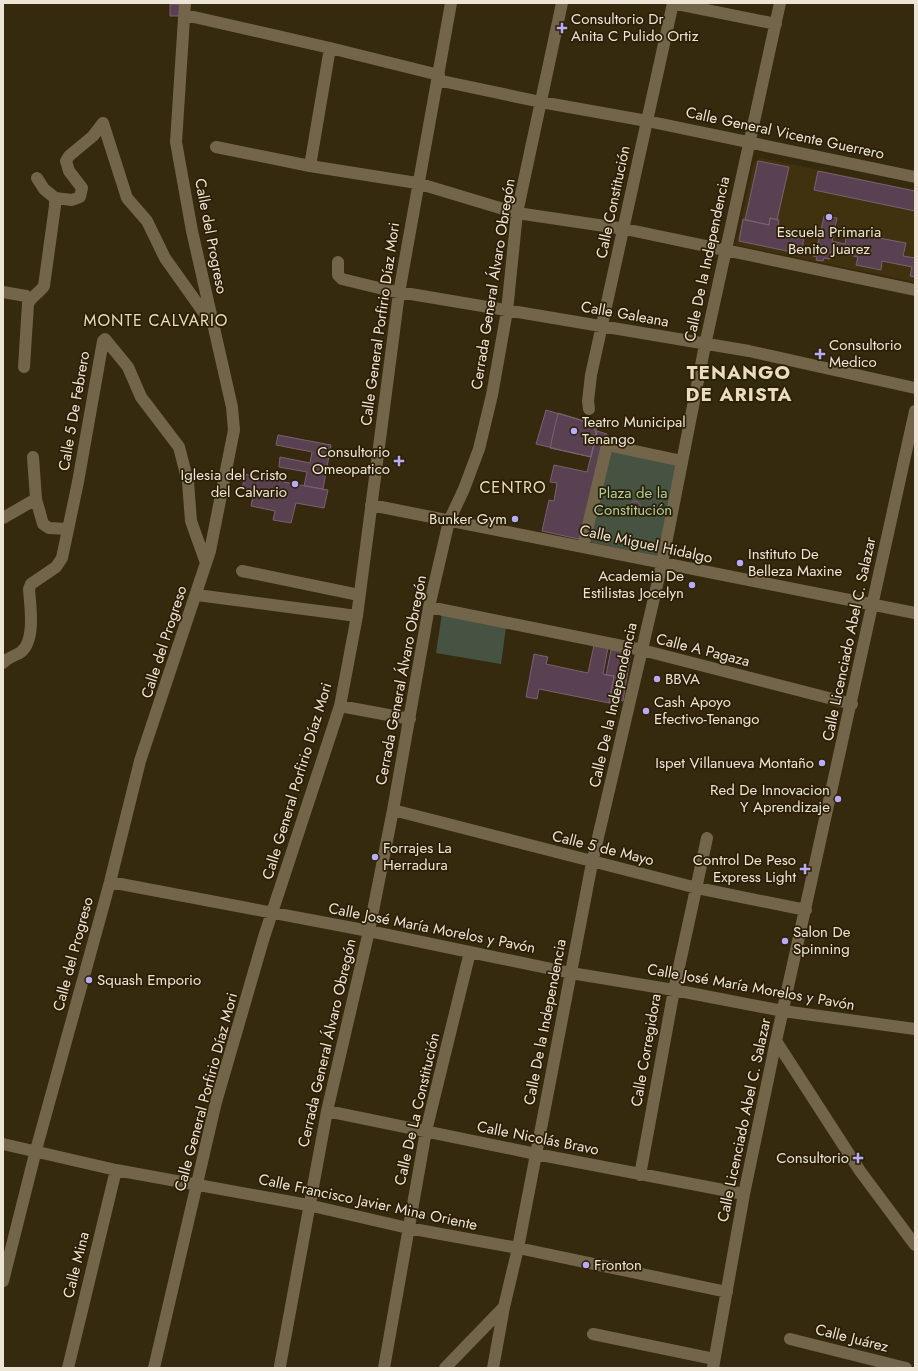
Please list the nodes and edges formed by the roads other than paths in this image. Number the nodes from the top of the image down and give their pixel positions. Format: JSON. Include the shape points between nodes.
{"nodes":[{"id":1,"x":185,"y":3,"type":"edge"},
{"id":2,"x":451,"y":3,"type":"edge"},
{"id":3,"x":562,"y":3,"type":"edge"},
{"id":4,"x":673,"y":3,"type":"edge"},
{"id":5,"x":780,"y":3,"type":"edge"},
{"id":6,"x":184,"y":15,"type":"junction"},
{"id":7,"x":776,"y":24,"type":"junction"},
{"id":8,"x":330,"y":48,"type":"junction"},
{"id":9,"x":438,"y":77,"type":"junction"},
{"id":10,"x":541,"y":102,"type":"junction"},
{"id":11,"x":647,"y":120,"type":"junction"},
{"id":12,"x":749,"y":142,"type":"junction"},
{"id":13,"x":216,"y":147,"type":"dead end"},
{"id":14,"x":310,"y":166,"type":"junction"},
{"id":15,"x":915,"y":177,"type":"edge"},
{"id":16,"x":37,"y":178,"type":"dead end"},
{"id":17,"x":417,"y":183,"type":"junction"},
{"id":18,"x":55,"y":198,"type":"junction"},
{"id":19,"x":518,"y":212,"type":"junction"},
{"id":20,"x":625,"y":229,"type":"junction"},
{"id":21,"x":725,"y":251,"type":"junction"},
{"id":22,"x":338,"y":262,"type":"dead end"},
{"id":23,"x":915,"y":290,"type":"edge"},
{"id":24,"x":3,"y":292,"type":"edge"},
{"id":25,"x":399,"y":293,"type":"junction"},
{"id":26,"x":30,"y":300,"type":"junction"},
{"id":27,"x":507,"y":311,"type":"junction"},
{"id":28,"x":212,"y":322,"type":"junction"},
{"id":29,"x":602,"y":326,"type":"junction"},
{"id":30,"x":705,"y":345,"type":"junction"},
{"id":31,"x":24,"y":366,"type":"dead end"},
{"id":32,"x":915,"y":388,"type":"edge"},
{"id":33,"x":589,"y":408,"type":"dead end"},
{"id":34,"x":915,"y":411,"type":"edge"},
{"id":35,"x":33,"y":456,"type":"dead end"},
{"id":36,"x":682,"y":461,"type":"junction"},
{"id":37,"x":36,"y":499,"type":"junction"},
{"id":38,"x":370,"y":505,"type":"junction"},
{"id":39,"x":3,"y":518,"type":"edge"},
{"id":40,"x":448,"y":521,"type":"junction"},
{"id":41,"x":68,"y":529,"type":"junction"},
{"id":42,"x":583,"y":547,"type":"junction"},
{"id":43,"x":206,"y":563,"type":"junction"},
{"id":44,"x":662,"y":564,"type":"junction"},
{"id":45,"x":242,"y":571,"type":"dead end"},
{"id":46,"x":196,"y":595,"type":"junction"},
{"id":47,"x":360,"y":595,"type":"junction"},
{"id":48,"x":873,"y":604,"type":"junction"},
{"id":49,"x":429,"y":607,"type":"junction"},
{"id":50,"x":915,"y":613,"type":"edge"},
{"id":51,"x":357,"y":616,"type":"junction"},
{"id":52,"x":642,"y":650,"type":"junction"},
{"id":53,"x":3,"y":663,"type":"edge"},
{"id":54,"x":852,"y":704,"type":"junction"},
{"id":55,"x":340,"y":706,"type":"junction"},
{"id":56,"x":410,"y":719,"type":"junction"},
{"id":57,"x":393,"y":810,"type":"junction"},
{"id":58,"x":707,"y":838,"type":"dead end"},
{"id":59,"x":592,"y":863,"type":"junction"},
{"id":60,"x":110,"y":882,"type":"junction"},
{"id":61,"x":697,"y":888,"type":"junction"},
{"id":62,"x":806,"y":910,"type":"junction"},
{"id":63,"x":272,"y":913,"type":"junction"},
{"id":64,"x":369,"y":931,"type":"junction"},
{"id":65,"x":470,"y":952,"type":"junction"},
{"id":66,"x":571,"y":973,"type":"junction"},
{"id":67,"x":674,"y":990,"type":"junction"},
{"id":68,"x":783,"y":1011,"type":"junction"},
{"id":69,"x":915,"y":1030,"type":"edge"},
{"id":70,"x":776,"y":1041,"type":"junction"},
{"id":71,"x":327,"y":1111,"type":"junction"},
{"id":72,"x":426,"y":1131,"type":"junction"},
{"id":73,"x":3,"y":1144,"type":"edge"},
{"id":74,"x":36,"y":1150,"type":"junction"},
{"id":75,"x":536,"y":1154,"type":"junction"},
{"id":76,"x":116,"y":1170,"type":"junction"},
{"id":77,"x":640,"y":1174,"type":"junction"},
{"id":78,"x":198,"y":1184,"type":"junction"},
{"id":79,"x":744,"y":1194,"type":"junction"},
{"id":80,"x":308,"y":1205,"type":"junction"},
{"id":81,"x":408,"y":1228,"type":"junction"},
{"id":82,"x":915,"y":1245,"type":"edge"},
{"id":83,"x":518,"y":1248,"type":"junction"},
{"id":84,"x":4,"y":1274,"type":"edge"},
{"id":85,"x":727,"y":1292,"type":"junction"},
{"id":86,"x":504,"y":1307,"type":"junction"},
{"id":87,"x":593,"y":1334,"type":"dead end"},
{"id":88,"x":790,"y":1340,"type":"dead end"},
{"id":89,"x":714,"y":1363,"type":"edge"},
{"id":90,"x":280,"y":1366,"type":"dead end"},
{"id":91,"x":68,"y":1368,"type":"edge"},
{"id":92,"x":154,"y":1368,"type":"edge"},
{"id":93,"x":384,"y":1368,"type":"edge"},
{"id":94,"x":445,"y":1368,"type":"edge"},
{"id":95,"x":493,"y":1368,"type":"edge"},
{"id":96,"x":906,"y":1368,"type":"edge"}],
"edges":[{"from":1,"to":6,"type":"street","name":"Calle del Progreso"},
{"from":2,"to":9,"type":"street","name":"Calle General Porfirio Díaz Mori"},
{"from":3,"to":10,"type":"street","name":"Cerrada General Álvaro Obregón"},
{"from":4,"to":7,"type":"street"},
{"from":4,"to":11,"type":"street","name":"Calle Constitución"},
{"from":5,"to":7,"type":"street","name":"Calle De la Independencia"},
{"from":6,"to":8,"type":"street","name":"Calle General Vicente Guerrero"},
{"from":6,"to":28,"type":"street","name":"Calle del Progreso","via":[[176,142]]},
{"from":7,"to":12,"type":"street","name":"Calle De la Independencia"},
{"from":8,"to":9,"type":"street","name":"Calle General Vicente Guerrero"},
{"from":8,"to":14,"type":"street"},
{"from":9,"to":10,"type":"street","name":"Calle General Vicente Guerrero"},
{"from":9,"to":17,"type":"street","name":"Calle General Porfirio Díaz Mori"},
{"from":10,"to":11,"type":"street","name":"Calle General Vicente Guerrero"},
{"from":10,"to":19,"type":"street","name":"Cerrada General Álvaro Obregón"},
{"from":11,"to":12,"type":"street","name":"Calle General Vicente Guerrero"},
{"from":11,"to":20,"type":"street","name":"Calle Constitución"},
{"from":12,"to":15,"type":"street","name":"Calle General Vicente Guerrero"},
{"from":12,"to":21,"type":"street","name":"Calle De la Independencia"},
{"from":13,"to":14,"type":"street"},
{"from":14,"to":17,"type":"street"},
{"from":16,"to":18,"type":"street","via":[[44,189]]},
{"from":17,"to":19,"type":"street"},
{"from":17,"to":25,"type":"street","name":"Calle General Porfirio Díaz Mori"},
{"from":18,"to":26,"type":"street","via":[[44,286],[40,293]]},
{"from":18,"to":28,"type":"street","via":[[72,200],[80,197],[82,188],[69,171],[66,161],[103,123],[127,198],[147,221],[165,258]]},
{"from":19,"to":20,"type":"street"},
{"from":19,"to":27,"type":"street","name":"Cerrada General Álvaro Obregón"},
{"from":20,"to":21,"type":"street"},
{"from":20,"to":29,"type":"street","name":"Calle Constitución"},
{"from":21,"to":23,"type":"street"},
{"from":21,"to":30,"type":"street","name":"Calle De la Independencia"},
{"from":22,"to":25,"type":"street","name":"Calle Galeana","via":[[338,275],[342,279]]},
{"from":24,"to":26,"type":"street","via":[[26,296]]},
{"from":25,"to":27,"type":"street","name":"Calle Galeana"},
{"from":25,"to":38,"type":"street","name":"Calle General Porfirio Díaz Mori"},
{"from":26,"to":31,"type":"street"},
{"from":27,"to":29,"type":"street","name":"Calle Galeana"},
{"from":27,"to":40,"type":"street","name":"Cerrada General Álvaro Obregón","via":[[492,395],[479,449],[464,489]]},
{"from":28,"to":43,"type":"street","name":"Calle del Progreso","via":[[232,407],[234,430]]},
{"from":29,"to":30,"type":"street","name":"Calle Galeana"},
{"from":29,"to":33,"type":"street","name":"Calle Constitución","via":[[589,388]]},
{"from":30,"to":32,"type":"street","name":"Calle Galeana","via":[[749,351]]},
{"from":30,"to":36,"type":"street","name":"Calle De la Independencia"},
{"from":34,"to":48,"type":"street","name":"Calle Licenciado Abel C. Salazar"},
{"from":35,"to":37,"type":"street"},
{"from":36,"to":42,"type":"street","via":[[607,445]]},
{"from":36,"to":44,"type":"street","name":"Calle De la Independencia"},
{"from":37,"to":39,"type":"street"},
{"from":37,"to":41,"type":"street","via":[[43,524],[49,528]]},
{"from":38,"to":40,"type":"street","name":"Calle Miguel Hidalgo"},
{"from":38,"to":47,"type":"street","name":"Calle General Porfirio Díaz Mori"},
{"from":40,"to":42,"type":"street","name":"Calle Miguel Hidalgo"},
{"from":40,"to":49,"type":"street","name":"Cerrada General Álvaro Obregón"},
{"from":41,"to":43,"type":"street","name":"Calle 5 De Febrero","via":[[105,339],[128,367],[141,397],[179,447],[188,482],[191,521]]},
{"from":41,"to":53,"type":"street","name":"Calle 5 De Febrero","via":[[65,547],[58,564],[34,581],[29,589],[29,641],[22,651]]},
{"from":42,"to":44,"type":"street","name":"Calle Miguel Hidalgo"},
{"from":43,"to":46,"type":"street","name":"Calle del Progreso"},
{"from":44,"to":48,"type":"street","name":"Calle Miguel Hidalgo"},
{"from":44,"to":52,"type":"street","name":"Calle De la Independencia"},
{"from":45,"to":47,"type":"street"},
{"from":46,"to":51,"type":"street"},
{"from":46,"to":60,"type":"street","name":"Calle del Progreso","via":[[140,761]]},
{"from":47,"to":51,"type":"street","name":"Calle General Porfirio Díaz Mori"},
{"from":48,"to":50,"type":"street","name":"Calle Miguel Hidalgo"},
{"from":48,"to":54,"type":"street","name":"Calle Licenciado Abel C. Salazar"},
{"from":49,"to":52,"type":"street","name":"Calle A Pagaza"},
{"from":49,"to":56,"type":"street","name":"Cerrada General Álvaro Obregón"},
{"from":51,"to":55,"type":"street","name":"Calle General Porfirio Díaz Mori"},
{"from":52,"to":54,"type":"street","name":"Calle A Pagaza"},
{"from":52,"to":59,"type":"street","name":"Calle De la Independencia"},
{"from":54,"to":62,"type":"street","name":"Calle Licenciado Abel C. Salazar"},
{"from":55,"to":56,"type":"street"},
{"from":55,"to":63,"type":"street","name":"Calle General Porfirio Díaz Mori"},
{"from":56,"to":57,"type":"street","name":"Cerrada General Álvaro Obregón"},
{"from":57,"to":59,"type":"street","name":"Calle 5 de Mayo"},
{"from":57,"to":64,"type":"street","name":"Cerrada General Álvaro Obregón"},
{"from":58,"to":61,"type":"street","name":"Calle Corregidora"},
{"from":59,"to":61,"type":"street","name":"Calle 5 de Mayo"},
{"from":59,"to":66,"type":"street","name":"Calle De la Independencia"},
{"from":60,"to":63,"type":"street","name":"Calle José María Morelos y Pavón"},
{"from":60,"to":74,"type":"street","name":"Calle del Progreso"},
{"from":61,"to":62,"type":"street","name":"Calle 5 de Mayo"},
{"from":61,"to":67,"type":"street","name":"Calle Corregidora"},
{"from":62,"to":68,"type":"street","name":"Calle Licenciado Abel C. Salazar"},
{"from":63,"to":64,"type":"street","name":"Calle José María Morelos y Pavón"},
{"from":63,"to":78,"type":"street","name":"Calle General Porfirio Díaz Mori","via":[[216,1102]]},
{"from":64,"to":65,"type":"street","name":"Calle José María Morelos y Pavón"},
{"from":64,"to":71,"type":"street","name":"Cerrada General Álvaro Obregón"},
{"from":65,"to":66,"type":"street","name":"Calle José María Morelos y Pavón"},
{"from":65,"to":72,"type":"street","name":"Calle De La Constitución"},
{"from":66,"to":67,"type":"street","name":"Calle José María Morelos y Pavón"},
{"from":66,"to":75,"type":"street","name":"Calle De la Independencia"},
{"from":67,"to":68,"type":"street","name":"Calle José María Morelos y Pavón"},
{"from":67,"to":77,"type":"street","name":"Calle Corregidora"},
{"from":68,"to":69,"type":"street","name":"Calle José María Morelos y Pavón"},
{"from":68,"to":70,"type":"street","name":"Calle Licenciado Abel C. Salazar"},
{"from":70,"to":79,"type":"street","name":"Calle Licenciado Abel C. Salazar"},
{"from":70,"to":82,"type":"street","via":[[860,1171]]},
{"from":71,"to":72,"type":"street","name":"Calle Nicolás Bravo"},
{"from":71,"to":80,"type":"street","name":"Cerrada General Álvaro Obregón"},
{"from":72,"to":75,"type":"street","name":"Calle Nicolás Bravo"},
{"from":72,"to":81,"type":"street","name":"Calle De La Constitución"},
{"from":73,"to":74,"type":"street","name":"Calle Francisco Javier Mina Oriente"},
{"from":74,"to":76,"type":"street","name":"Calle Francisco Javier Mina Oriente"},
{"from":74,"to":84,"type":"street","name":"Calle del Progreso"},
{"from":75,"to":77,"type":"street","name":"Calle Nicolás Bravo"},
{"from":75,"to":83,"type":"street","name":"Calle De la Independencia"},
{"from":76,"to":78,"type":"street","name":"Calle Francisco Javier Mina Oriente"},
{"from":76,"to":91,"type":"street","name":"Calle Mina"},
{"from":77,"to":79,"type":"street","name":"Calle Nicolás Bravo"},
{"from":78,"to":80,"type":"street","name":"Calle Francisco Javier Mina Oriente"},
{"from":78,"to":92,"type":"street","name":"Calle General Porfirio Díaz Mori"},
{"from":79,"to":85,"type":"street","name":"Calle Licenciado Abel C. Salazar"},
{"from":80,"to":81,"type":"street","name":"Calle Francisco Javier Mina Oriente"},
{"from":80,"to":90,"type":"street","name":"Cerrada General Álvaro Obregón"},
{"from":81,"to":83,"type":"street","name":"Calle Francisco Javier Mina Oriente"},
{"from":81,"to":93,"type":"street","name":"Calle De La Constitución"},
{"from":83,"to":85,"type":"street","name":"Calle Francisco Javier Mina Oriente"},
{"from":83,"to":86,"type":"street","name":"Calle De la Independencia"},
{"from":85,"to":89,"type":"street","name":"Calle Licenciado Abel C. Salazar"},
{"from":86,"to":94,"type":"street"},
{"from":86,"to":95,"type":"street","name":"Calle De la Independencia"},
{"from":87,"to":89,"type":"street"},
{"from":88,"to":96,"type":"street","name":"Calle Juárez"}]}
